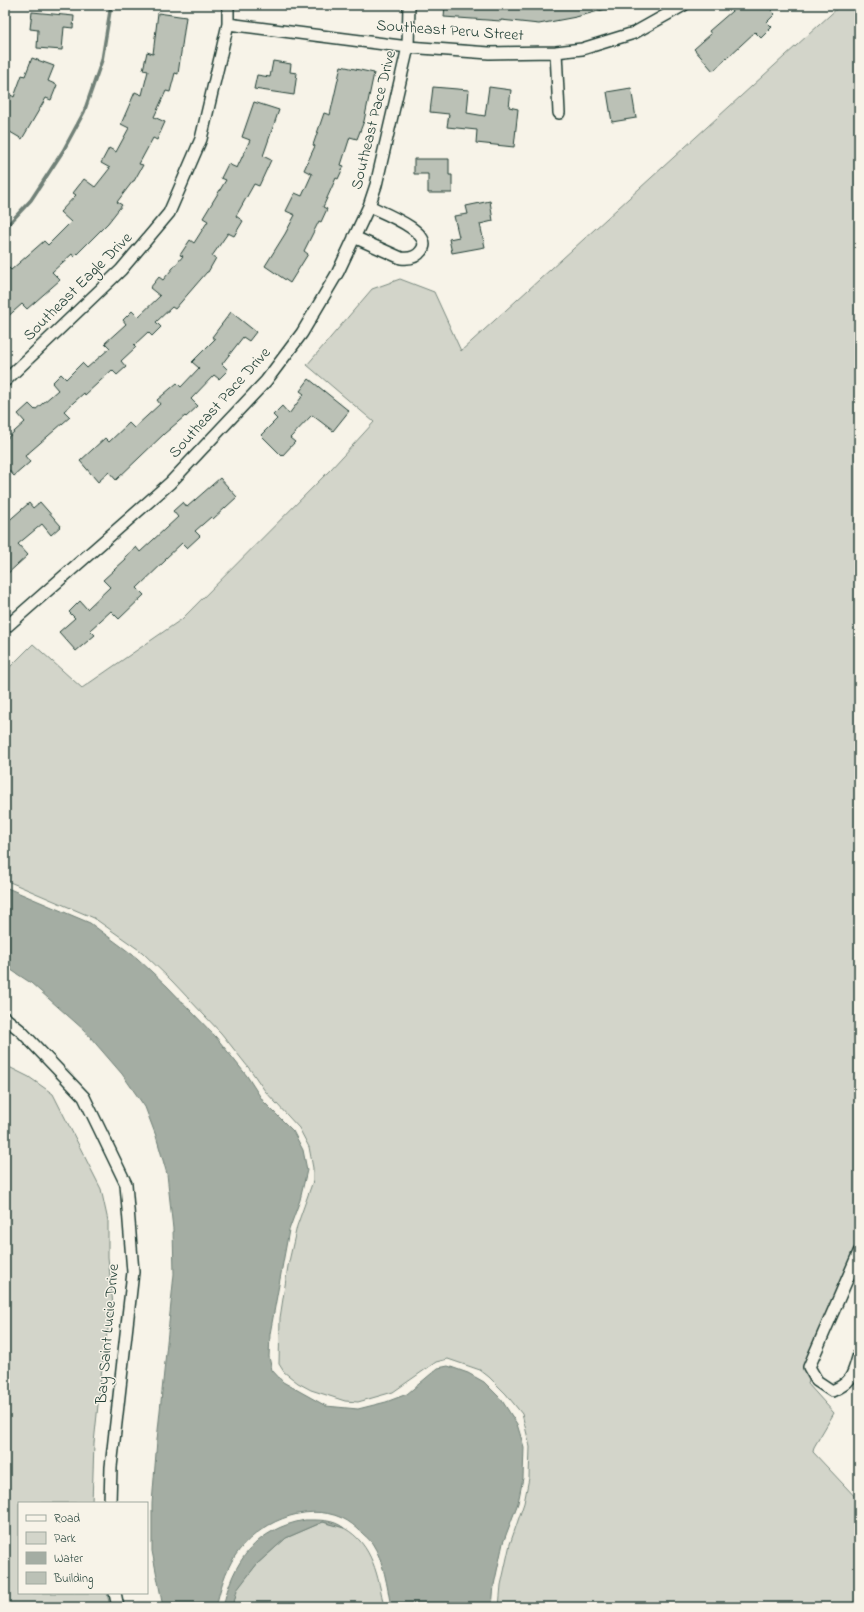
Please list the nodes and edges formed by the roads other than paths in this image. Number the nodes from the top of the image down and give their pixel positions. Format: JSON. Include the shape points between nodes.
{"nodes":[{"id":1,"x":228,"y":5,"type":"edge"},
{"id":2,"x":409,"y":5,"type":"edge"},
{"id":3,"x":684,"y":5,"type":"edge"},
{"id":4,"x":228,"y":24,"type":"junction"},
{"id":5,"x":408,"y":47,"type":"junction"},
{"id":6,"x":556,"y":52,"type":"junction"},
{"id":7,"x":559,"y":113,"type":"dead end"},
{"id":8,"x":369,"y":206,"type":"junction"},
{"id":9,"x":354,"y":237,"type":"junction"},
{"id":10,"x":5,"y":381,"type":"edge"},
{"id":11,"x":5,"y":628,"type":"edge"},
{"id":12,"x":5,"y":1018,"type":"edge"},
{"id":13,"x":859,"y":1252,"type":"edge"},
{"id":14,"x":859,"y":1354,"type":"edge"},
{"id":15,"x":110,"y":1502,"type":"edge"},
{"id":16,"x":115,"y":1594,"type":"edge"},
{"id":17,"x":118,"y":1607,"type":"edge"}],
"edges":[{"from":1,"to":4,"type":"street","name":"Southeast Eagle Drive"},
{"from":2,"to":5,"type":"street","name":"Southeast Pace Drive"},
{"from":3,"to":6,"type":"street","name":"Southeast Peru Street","via":[[634,33],[582,49]]},
{"from":4,"to":5,"type":"street","name":"Southeast Peru Street"},
{"from":4,"to":10,"type":"street","name":"Southeast Eagle Drive","via":[[201,139],[168,213],[121,270]]},
{"from":5,"to":6,"type":"street","name":"Southeast Peru Street","via":[[489,53]]},
{"from":5,"to":8,"type":"street","name":"Southeast Pace Drive"},
{"from":6,"to":7,"type":"street"},
{"from":8,"to":9,"type":"street","name":"Southeast Pace Drive"},
{"from":8,"to":9,"type":"street","via":[[420,234],[424,245],[422,250],[409,259],[401,258]]},
{"from":9,"to":11,"type":"street","name":"Southeast Pace Drive","via":[[338,272],[302,333],[266,381],[170,482]]},
{"from":12,"to":15,"type":"street","name":"Bay Saint Lucie Drive","via":[[21,1031],[84,1097],[126,1184],[132,1272],[111,1467]]},
{"from":13,"to":14,"type":"street","via":[[809,1367],[817,1381],[832,1391],[844,1386],[852,1377]]},
{"from":16,"to":17,"type":"street"}]}
